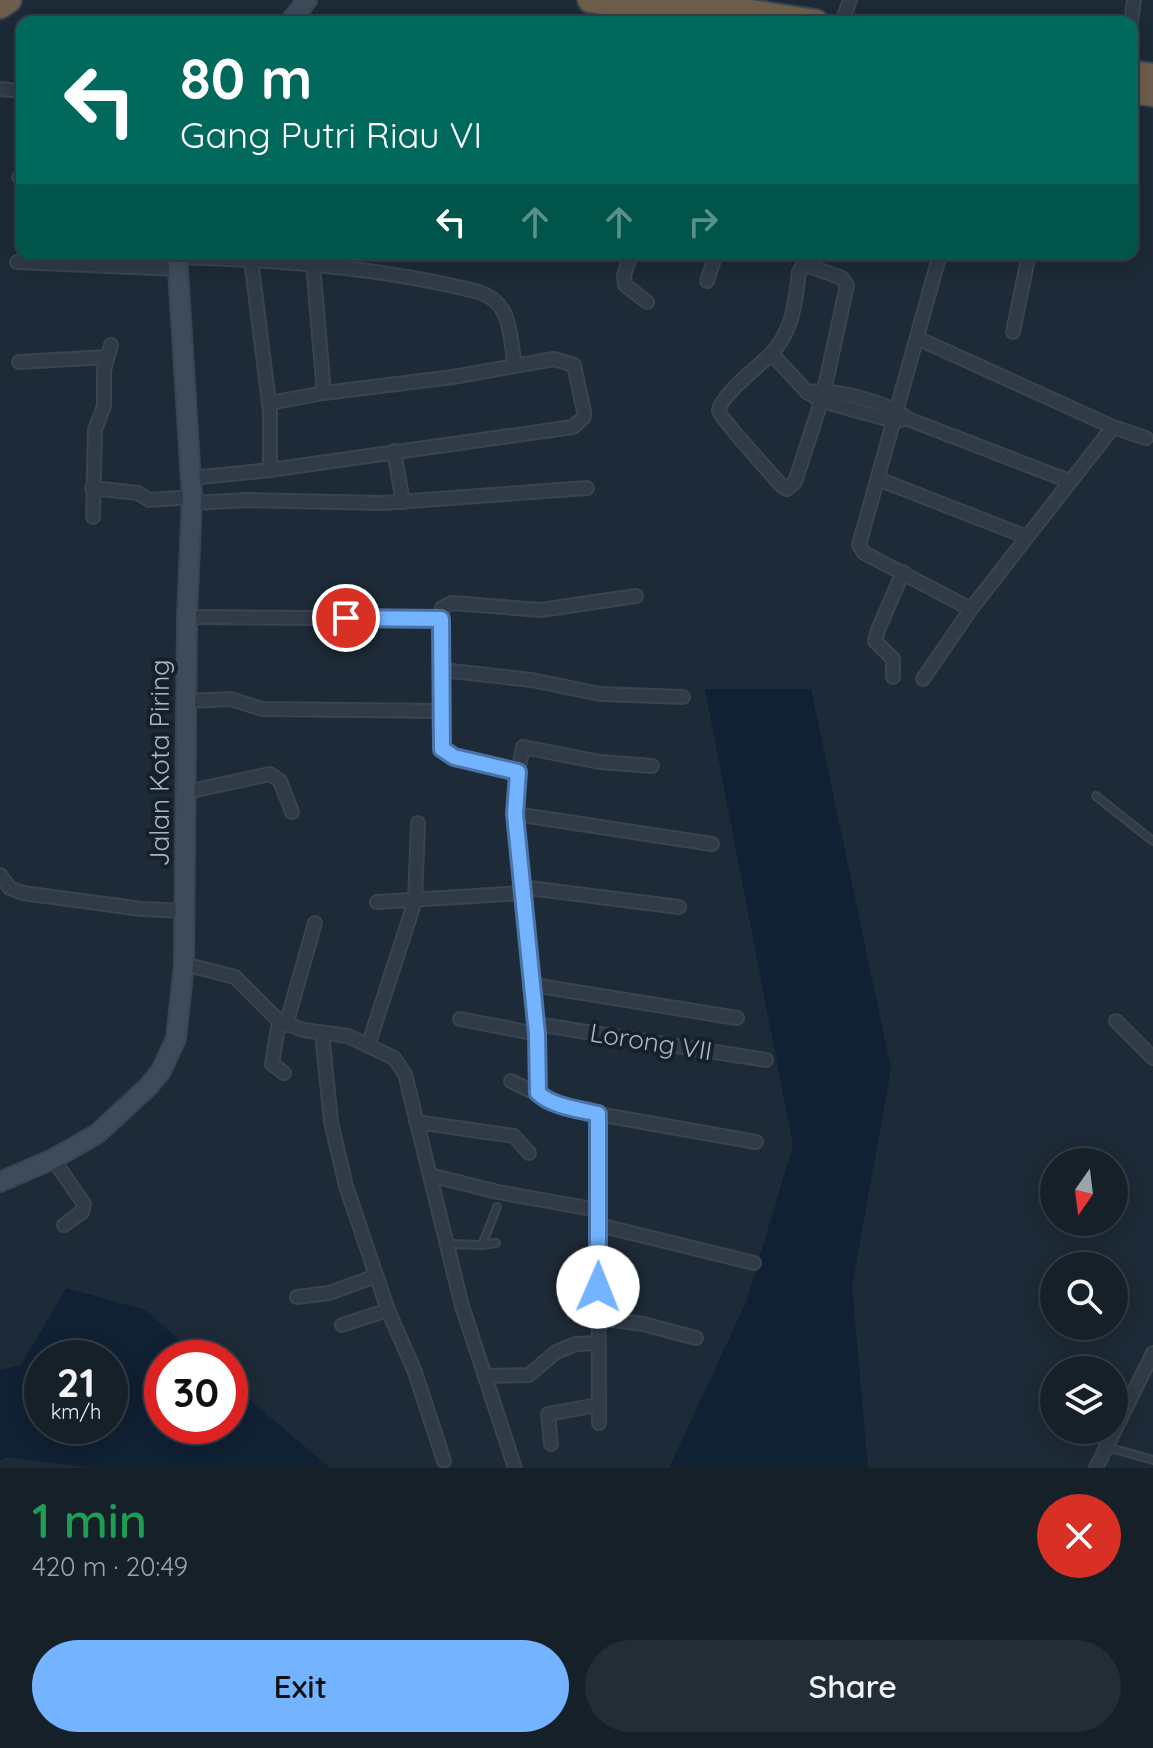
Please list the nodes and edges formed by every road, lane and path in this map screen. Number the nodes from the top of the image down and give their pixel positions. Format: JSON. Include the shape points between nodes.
{"nodes":[{"id":1,"x":9,"y":0,"type":"edge"},
{"id":2,"x":307,"y":0,"type":"edge"},
{"id":3,"x":590,"y":0,"type":"edge"},
{"id":4,"x":671,"y":0,"type":"edge"},
{"id":5,"x":0,"y":6,"type":"edge"},
{"id":6,"x":295,"y":16,"type":"edge"},
{"id":7,"x":686,"y":16,"type":"edge"},
{"id":8,"x":776,"y":16,"type":"edge"},
{"id":9,"x":177,"y":260,"type":"edge"},
{"id":10,"x":251,"y":260,"type":"edge"},
{"id":11,"x":263,"y":260,"type":"edge"},
{"id":12,"x":629,"y":260,"type":"edge"},
{"id":13,"x":714,"y":260,"type":"edge"},
{"id":14,"x":938,"y":260,"type":"edge"},
{"id":15,"x":1028,"y":260,"type":"edge"},
{"id":16,"x":17,"y":262,"type":"dead end"},
{"id":17,"x":313,"y":264,"type":"junction"},
{"id":18,"x":707,"y":281,"type":"dead end"},
{"id":19,"x":647,"y":302,"type":"dead end"},
{"id":20,"x":1013,"y":332,"type":"dead end"},
{"id":21,"x":917,"y":338,"type":"junction"},
{"id":22,"x":772,"y":354,"type":"junction"},
{"id":23,"x":19,"y":362,"type":"dead end"},
{"id":24,"x":515,"y":366,"type":"junction"},
{"id":25,"x":324,"y":393,"type":"junction"},
{"id":26,"x":823,"y":395,"type":"junction"},
{"id":27,"x":269,"y":403,"type":"junction"},
{"id":28,"x":896,"y":416,"type":"junction"},
{"id":29,"x":1113,"y":427,"type":"junction"},
{"id":30,"x":1146,"y":438,"type":"dead end"},
{"id":31,"x":394,"y":451,"type":"junction"},
{"id":32,"x":270,"y":470,"type":"junction"},
{"id":33,"x":191,"y":478,"type":"junction"},
{"id":34,"x":878,"y":479,"type":"junction"},
{"id":35,"x":1069,"y":481,"type":"junction"},
{"id":36,"x":92,"y":488,"type":"junction"},
{"id":37,"x":587,"y":488,"type":"dead end"},
{"id":38,"x":192,"y":500,"type":"junction"},
{"id":39,"x":403,"y":502,"type":"junction"},
{"id":40,"x":93,"y":517,"type":"dead end"},
{"id":41,"x":1027,"y":537,"type":"junction"},
{"id":42,"x":903,"y":572,"type":"junction"},
{"id":43,"x":636,"y":596,"type":"dead end"},
{"id":44,"x":971,"y":609,"type":"junction"},
{"id":45,"x":187,"y":617,"type":"junction"},
{"id":46,"x":441,"y":619,"type":"junction"},
{"id":47,"x":442,"y":670,"type":"junction"},
{"id":48,"x":893,"y":677,"type":"dead end"},
{"id":49,"x":923,"y":679,"type":"dead end"},
{"id":50,"x":683,"y":697,"type":"dead end"},
{"id":51,"x":188,"y":701,"type":"junction"},
{"id":52,"x":443,"y":711,"type":"junction"},
{"id":53,"x":652,"y":766,"type":"dead end"},
{"id":54,"x":518,"y":772,"type":"junction"},
{"id":55,"x":186,"y":792,"type":"junction"},
{"id":56,"x":1096,"y":796,"type":"dead end"},
{"id":57,"x":292,"y":812,"type":"dead end"},
{"id":58,"x":515,"y":814,"type":"junction"},
{"id":59,"x":418,"y":823,"type":"dead end"},
{"id":60,"x":1153,"y":841,"type":"edge"},
{"id":61,"x":712,"y":844,"type":"dead end"},
{"id":62,"x":0,"y":875,"type":"edge"},
{"id":63,"x":522,"y":890,"type":"junction"},
{"id":64,"x":415,"y":901,"type":"junction"},
{"id":65,"x":377,"y":902,"type":"dead end"},
{"id":66,"x":679,"y":907,"type":"dead end"},
{"id":67,"x":185,"y":911,"type":"junction"},
{"id":68,"x":315,"y":923,"type":"dead end"},
{"id":69,"x":184,"y":964,"type":"junction"},
{"id":70,"x":533,"y":985,"type":"junction"},
{"id":71,"x":737,"y":1018,"type":"dead end"},
{"id":72,"x":460,"y":1019,"type":"dead end"},
{"id":73,"x":1116,"y":1021,"type":"dead end"},
{"id":74,"x":283,"y":1023,"type":"junction"},
{"id":75,"x":537,"y":1029,"type":"junction"},
{"id":76,"x":322,"y":1033,"type":"junction"},
{"id":77,"x":368,"y":1046,"type":"junction"},
{"id":78,"x":1153,"y":1058,"type":"edge"},
{"id":79,"x":766,"y":1060,"type":"dead end"},
{"id":80,"x":284,"y":1073,"type":"dead end"},
{"id":81,"x":511,"y":1081,"type":"dead end"},
{"id":82,"x":538,"y":1093,"type":"junction"},
{"id":83,"x":598,"y":1114,"type":"junction"},
{"id":84,"x":416,"y":1122,"type":"junction"},
{"id":85,"x":756,"y":1142,"type":"dead end"},
{"id":86,"x":529,"y":1153,"type":"dead end"},
{"id":87,"x":53,"y":1159,"type":"junction"},
{"id":88,"x":430,"y":1175,"type":"junction"},
{"id":89,"x":0,"y":1182,"type":"edge"},
{"id":90,"x":497,"y":1207,"type":"dead end"},
{"id":91,"x":598,"y":1210,"type":"junction"},
{"id":92,"x":64,"y":1225,"type":"dead end"},
{"id":93,"x":599,"y":1225,"type":"junction"},
{"id":94,"x":496,"y":1243,"type":"dead end"},
{"id":95,"x":447,"y":1244,"type":"junction"},
{"id":96,"x":482,"y":1245,"type":"junction"},
{"id":97,"x":754,"y":1263,"type":"dead end"},
{"id":98,"x":376,"y":1276,"type":"junction"},
{"id":99,"x":297,"y":1297,"type":"dead end"},
{"id":100,"x":388,"y":1310,"type":"junction"},
{"id":101,"x":598,"y":1318,"type":"junction"},
{"id":102,"x":342,"y":1325,"type":"dead end"},
{"id":103,"x":696,"y":1338,"type":"dead end"},
{"id":104,"x":598,"y":1343,"type":"junction"},
{"id":105,"x":1153,"y":1353,"type":"edge"},
{"id":106,"x":485,"y":1376,"type":"junction"},
{"id":107,"x":597,"y":1405,"type":"junction"},
{"id":108,"x":599,"y":1423,"type":"dead end"},
{"id":109,"x":551,"y":1444,"type":"dead end"},
{"id":110,"x":1107,"y":1447,"type":"junction"},
{"id":111,"x":1153,"y":1460,"type":"edge"},
{"id":112,"x":444,"y":1461,"type":"dead end"},
{"id":113,"x":515,"y":1468,"type":"edge"},
{"id":114,"x":1096,"y":1468,"type":"edge"}],
"edges":[{"from":1,"to":5,"type":"highway"},
{"from":2,"to":6,"type":"street"},
{"from":3,"to":7,"type":"highway"},
{"from":4,"to":8,"type":"highway"},
{"from":9,"to":16,"type":"street"},
{"from":9,"to":33,"type":"street","name":"Jalan Kota Piring"},
{"from":10,"to":27,"type":"street"},
{"from":11,"to":17,"type":"street"},
{"from":12,"to":19,"type":"street","via":[[625,285]]},
{"from":13,"to":18,"type":"street"},
{"from":14,"to":21,"type":"street"},
{"from":15,"to":20,"type":"street"},
{"from":17,"to":24,"type":"street","via":[[379,271],[494,297],[505,311]]},
{"from":17,"to":25,"type":"street"},
{"from":21,"to":28,"type":"street"},
{"from":21,"to":29,"type":"street"},
{"from":22,"to":26,"type":"street","via":[[807,392]]},
{"from":22,"to":26,"type":"street","via":[[792,322],[802,267],[842,278],[845,298]]},
{"from":22,"to":26,"type":"street","via":[[719,411],[787,489],[795,482]]},
{"from":23,"to":36,"type":"street","via":[[109,351],[104,406],[95,430]]},
{"from":24,"to":25,"type":"street"},
{"from":24,"to":31,"type":"street","via":[[554,359],[574,365],[584,412],[579,423]]},
{"from":25,"to":27,"type":"street"},
{"from":26,"to":28,"type":"street"},
{"from":27,"to":32,"type":"street"},
{"from":28,"to":34,"type":"street"},
{"from":28,"to":35,"type":"street"},
{"from":29,"to":30,"type":"street"},
{"from":29,"to":35,"type":"street"},
{"from":31,"to":32,"type":"street"},
{"from":31,"to":39,"type":"street"},
{"from":32,"to":33,"type":"street"},
{"from":33,"to":38,"type":"street","name":"Jalan Kota Piring"},
{"from":34,"to":41,"type":"street"},
{"from":34,"to":42,"type":"street","via":[[859,545],[864,553]]},
{"from":35,"to":41,"type":"street"},
{"from":36,"to":38,"type":"street","via":[[138,493],[149,500]]},
{"from":36,"to":40,"type":"street"},
{"from":37,"to":39,"type":"street"},
{"from":38,"to":39,"type":"street"},
{"from":38,"to":45,"type":"street","name":"Jalan Kota Piring"},
{"from":41,"to":44,"type":"street"},
{"from":42,"to":44,"type":"street"},
{"from":42,"to":48,"type":"street","via":[[875,641],[893,659]]},
{"from":43,"to":46,"type":"street","via":[[541,610],[452,603],[442,608]]},
{"from":44,"to":49,"type":"street"},
{"from":45,"to":46,"type":"street"},
{"from":45,"to":51,"type":"street","name":"Jalan Kota Piring"},
{"from":46,"to":47,"type":"street"},
{"from":47,"to":50,"type":"street","via":[[600,694]]},
{"from":47,"to":52,"type":"street"},
{"from":51,"to":52,"type":"street","via":[[231,699],[262,709],[303,711]]},
{"from":51,"to":55,"type":"street","name":"Jalan Kota Piring"},
{"from":52,"to":54,"type":"street","via":[[444,752]]},
{"from":53,"to":54,"type":"street","via":[[523,747]]},
{"from":54,"to":58,"type":"street"},
{"from":55,"to":57,"type":"street","via":[[270,774],[280,781]]},
{"from":55,"to":67,"type":"street","name":"Jalan Kota Piring"},
{"from":56,"to":60,"type":"lane"},
{"from":58,"to":61,"type":"street"},
{"from":58,"to":63,"type":"street"},
{"from":59,"to":64,"type":"street"},
{"from":62,"to":67,"type":"street","via":[[10,888],[23,893]]},
{"from":63,"to":64,"type":"street"},
{"from":63,"to":66,"type":"street"},
{"from":63,"to":70,"type":"street"},
{"from":64,"to":65,"type":"street"},
{"from":64,"to":77,"type":"street"},
{"from":67,"to":69,"type":"street","name":"Jalan Kota Piring"},
{"from":68,"to":74,"type":"street"},
{"from":69,"to":74,"type":"street","via":[[240,979]]},
{"from":69,"to":87,"type":"street","name":"Jalan Kota Piring","via":[[176,1039],[161,1071],[97,1134]]},
{"from":70,"to":71,"type":"street"},
{"from":70,"to":75,"type":"street"},
{"from":72,"to":75,"type":"street","name":"Lorong VII"},
{"from":73,"to":78,"type":"street"},
{"from":74,"to":76,"type":"street"},
{"from":74,"to":80,"type":"street","via":[[272,1064]]},
{"from":75,"to":79,"type":"street","name":"Lorong VII"},
{"from":75,"to":82,"type":"street"},
{"from":76,"to":77,"type":"street","via":[[348,1036]]},
{"from":76,"to":98,"type":"street","via":[[331,1122]]},
{"from":77,"to":84,"type":"street","via":[[394,1058],[405,1074]]},
{"from":81,"to":82,"type":"street"},
{"from":82,"to":83,"type":"street"},
{"from":83,"to":85,"type":"street"},
{"from":83,"to":91,"type":"street"},
{"from":84,"to":86,"type":"street","via":[[514,1136]]},
{"from":84,"to":88,"type":"street"},
{"from":87,"to":89,"type":"street","name":"Jalan Kota Piring"},
{"from":87,"to":92,"type":"street","via":[[84,1204],[82,1212]]},
{"from":88,"to":91,"type":"street"},
{"from":88,"to":95,"type":"street"},
{"from":90,"to":96,"type":"lane"},
{"from":91,"to":93,"type":"street"},
{"from":93,"to":97,"type":"street"},
{"from":93,"to":101,"type":"street"},
{"from":94,"to":96,"type":"lane"},
{"from":95,"to":96,"type":"lane"},
{"from":95,"to":106,"type":"street"},
{"from":98,"to":99,"type":"street","via":[[329,1293]]},
{"from":98,"to":100,"type":"street"},
{"from":100,"to":102,"type":"street"},
{"from":100,"to":112,"type":"street"},
{"from":101,"to":103,"type":"street"},
{"from":101,"to":104,"type":"street"},
{"from":104,"to":106,"type":"street","via":[[556,1352],[529,1375]]},
{"from":104,"to":107,"type":"street"},
{"from":105,"to":110,"type":"street"},
{"from":106,"to":113,"type":"street"},
{"from":107,"to":108,"type":"street"},
{"from":107,"to":109,"type":"street","via":[[548,1414]]},
{"from":110,"to":111,"type":"lane"},
{"from":110,"to":114,"type":"street"}]}
